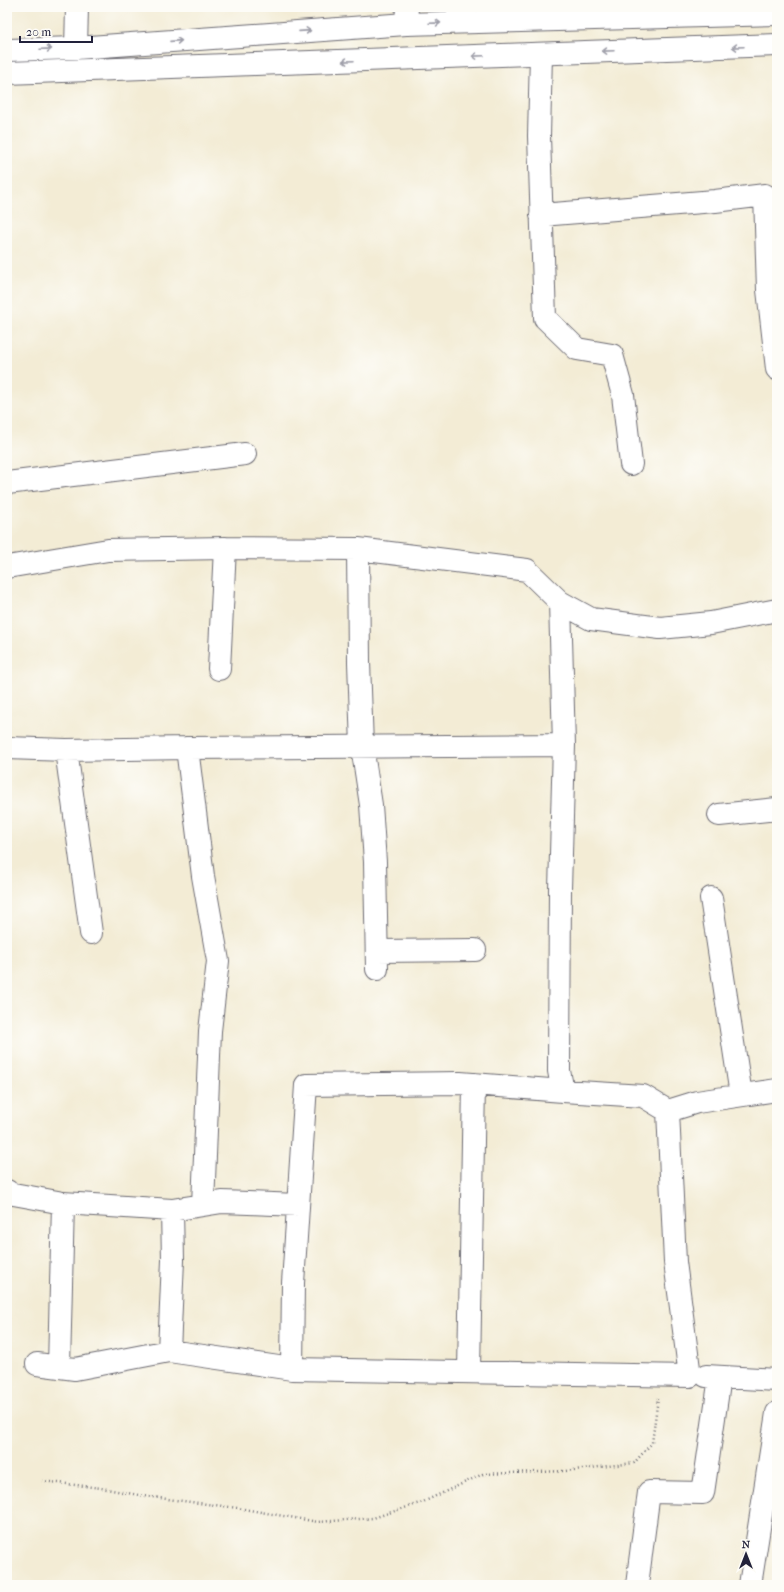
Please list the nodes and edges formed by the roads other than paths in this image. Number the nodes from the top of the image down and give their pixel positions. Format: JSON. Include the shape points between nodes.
{"nodes":[{"id":1,"x":77,"y":7,"type":"edge"},
{"id":2,"x":777,"y":14,"type":"edge"},
{"id":3,"x":406,"y":16,"type":"edge"},
{"id":4,"x":777,"y":45,"type":"edge"},
{"id":5,"x":76,"y":48,"type":"junction"},
{"id":6,"x":7,"y":50,"type":"edge"},
{"id":7,"x":541,"y":54,"type":"junction"},
{"id":8,"x":7,"y":73,"type":"edge"},
{"id":9,"x":771,"y":195,"type":"edge"},
{"id":10,"x":541,"y":216,"type":"junction"},
{"id":11,"x":777,"y":369,"type":"edge"},
{"id":12,"x":245,"y":454,"type":"dead end"},
{"id":13,"x":631,"y":464,"type":"dead end"},
{"id":14,"x":7,"y":483,"type":"edge"},
{"id":15,"x":225,"y":548,"type":"junction"},
{"id":16,"x":358,"y":549,"type":"junction"},
{"id":17,"x":7,"y":567,"type":"edge"},
{"id":18,"x":560,"y":602,"type":"junction"},
{"id":19,"x":777,"y":610,"type":"edge"},
{"id":20,"x":219,"y":669,"type":"dead end"},
{"id":21,"x":564,"y":745,"type":"junction"},
{"id":22,"x":362,"y":746,"type":"junction"},
{"id":23,"x":7,"y":748,"type":"edge"},
{"id":24,"x":187,"y":748,"type":"junction"},
{"id":25,"x":66,"y":750,"type":"junction"},
{"id":26,"x":777,"y":809,"type":"edge"},
{"id":27,"x":719,"y":815,"type":"dead end"},
{"id":28,"x":711,"y":898,"type":"dead end"},
{"id":29,"x":91,"y":933,"type":"dead end"},
{"id":30,"x":475,"y":950,"type":"dead end"},
{"id":31,"x":474,"y":1084,"type":"junction"},
{"id":32,"x":777,"y":1090,"type":"edge"},
{"id":33,"x":562,"y":1091,"type":"junction"},
{"id":34,"x":741,"y":1096,"type":"junction"},
{"id":35,"x":668,"y":1111,"type":"junction"},
{"id":36,"x":7,"y":1191,"type":"edge"},
{"id":37,"x":63,"y":1203,"type":"junction"},
{"id":38,"x":203,"y":1205,"type":"junction"},
{"id":39,"x":298,"y":1205,"type":"junction"},
{"id":40,"x":172,"y":1210,"type":"junction"},
{"id":41,"x":169,"y":1351,"type":"junction"},
{"id":42,"x":37,"y":1364,"type":"dead end"},
{"id":43,"x":59,"y":1367,"type":"junction"},
{"id":44,"x":292,"y":1369,"type":"junction"},
{"id":45,"x":469,"y":1372,"type":"junction"},
{"id":46,"x":690,"y":1376,"type":"junction"},
{"id":47,"x":720,"y":1377,"type":"junction"},
{"id":48,"x":777,"y":1380,"type":"edge"},
{"id":49,"x":777,"y":1413,"type":"edge"},
{"id":50,"x":637,"y":1585,"type":"edge"},
{"id":51,"x":750,"y":1585,"type":"edge"}],
"edges":[{"from":1,"to":5,"type":"main road"},
{"from":3,"to":2,"type":"main road","one_way":true},
{"from":5,"to":3,"type":"main road","one_way":true},
{"from":4,"to":7,"type":"main road","one_way":true},
{"from":6,"to":5,"type":"main road","one_way":true},
{"from":7,"to":8,"type":"main road","one_way":true},
{"from":7,"to":10,"type":"main road"},
{"from":9,"to":10,"type":"main road"},
{"from":9,"to":11,"type":"main road","via":[[768,290]]},
{"from":10,"to":13,"type":"main road","via":[[545,318],[577,349],[612,355],[623,395]]},
{"from":12,"to":14,"type":"main road"},
{"from":15,"to":16,"type":"main road"},
{"from":15,"to":17,"type":"main road","via":[[108,550]]},
{"from":15,"to":20,"type":"main road"},
{"from":16,"to":18,"type":"main road","via":[[527,570]]},
{"from":16,"to":22,"type":"main road"},
{"from":18,"to":19,"type":"main road","via":[[591,619],[660,628],[710,623]]},
{"from":18,"to":21,"type":"main road"},
{"from":21,"to":22,"type":"main road"},
{"from":21,"to":33,"type":"main road","via":[[559,1003],[559,1071]]},
{"from":22,"to":24,"type":"main road"},
{"from":22,"to":30,"type":"main road","via":[[371,805],[375,862],[377,960]]},
{"from":23,"to":25,"type":"main road"},
{"from":24,"to":25,"type":"main road"},
{"from":24,"to":38,"type":"main road","via":[[203,876],[218,962],[210,1031]]},
{"from":25,"to":29,"type":"main road"},
{"from":26,"to":27,"type":"main road"},
{"from":28,"to":34,"type":"main road"},
{"from":31,"to":33,"type":"main road"},
{"from":31,"to":39,"type":"main road","via":[[306,1085]]},
{"from":31,"to":45,"type":"main road"},
{"from":32,"to":34,"type":"main road"},
{"from":33,"to":35,"type":"main road","via":[[643,1096]]},
{"from":34,"to":35,"type":"main road","via":[[697,1102]]},
{"from":35,"to":46,"type":"main road","via":[[675,1262]]},
{"from":36,"to":37,"type":"main road"},
{"from":37,"to":40,"type":"main road"},
{"from":37,"to":43,"type":"main road"},
{"from":38,"to":39,"type":"main road","via":[[222,1202]]},
{"from":38,"to":40,"type":"main road"},
{"from":39,"to":44,"type":"main road","via":[[293,1283]]},
{"from":40,"to":41,"type":"main road","via":[[173,1260]]},
{"from":41,"to":43,"type":"main road","via":[[75,1369]]},
{"from":41,"to":44,"type":"main road"},
{"from":42,"to":43,"type":"main road"},
{"from":44,"to":45,"type":"main road"},
{"from":45,"to":46,"type":"main road"},
{"from":46,"to":47,"type":"main road"},
{"from":47,"to":48,"type":"main road"},
{"from":47,"to":50,"type":"main road","via":[[703,1493],[649,1492]]},
{"from":49,"to":51,"type":"main road"}]}
